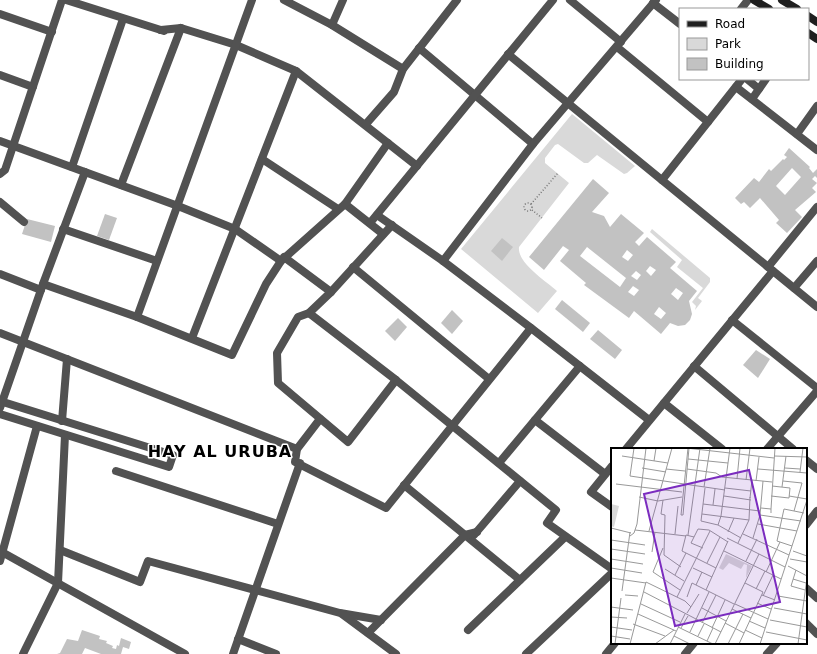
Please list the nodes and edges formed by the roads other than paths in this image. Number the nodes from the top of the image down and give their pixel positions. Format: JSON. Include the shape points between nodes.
{"nodes":[{"id":1,"x":62,"y":0,"type":"edge"},
{"id":2,"x":66,"y":0,"type":"edge"},
{"id":3,"x":252,"y":0,"type":"edge"},
{"id":4,"x":284,"y":0,"type":"edge"},
{"id":5,"x":343,"y":0,"type":"edge"},
{"id":6,"x":457,"y":0,"type":"edge"},
{"id":7,"x":553,"y":0,"type":"edge"},
{"id":8,"x":570,"y":0,"type":"edge"},
{"id":9,"x":748,"y":0,"type":"edge"},
{"id":10,"x":754,"y":0,"type":"edge"},
{"id":11,"x":782,"y":0,"type":"edge"},
{"id":12,"x":655,"y":1,"type":"edge"},
{"id":13,"x":742,"y":8,"type":"edge"},
{"id":14,"x":767,"y":8,"type":"edge"},
{"id":15,"x":795,"y":8,"type":"edge"},
{"id":16,"x":0,"y":14,"type":"edge"},
{"id":17,"x":123,"y":19,"type":"junction"},
{"id":18,"x":679,"y":23,"type":"edge"},
{"id":19,"x":332,"y":25,"type":"junction"},
{"id":20,"x":52,"y":32,"type":"junction"},
{"id":21,"x":179,"y":32,"type":"junction"},
{"id":22,"x":619,"y":44,"type":"junction"},
{"id":23,"x":236,"y":46,"type":"junction"},
{"id":24,"x":419,"y":48,"type":"junction"},
{"id":25,"x":508,"y":54,"type":"junction"},
{"id":26,"x":403,"y":69,"type":"junction"},
{"id":27,"x":296,"y":71,"type":"junction"},
{"id":28,"x":0,"y":75,"type":"edge"},
{"id":29,"x":741,"y":80,"type":"edge"},
{"id":30,"x":748,"y":80,"type":"edge"},
{"id":31,"x":765,"y":80,"type":"edge"},
{"id":32,"x":33,"y":87,"type":"junction"},
{"id":33,"x":736,"y":87,"type":"junction"},
{"id":34,"x":759,"y":89,"type":"junction"},
{"id":35,"x":475,"y":96,"type":"junction"},
{"id":36,"x":752,"y":99,"type":"junction"},
{"id":37,"x":569,"y":103,"type":"junction"},
{"id":38,"x":817,"y":106,"type":"edge"},
{"id":39,"x":708,"y":122,"type":"junction"},
{"id":40,"x":366,"y":124,"type":"junction"},
{"id":41,"x":797,"y":134,"type":"junction"},
{"id":42,"x":0,"y":141,"type":"edge"},
{"id":43,"x":388,"y":143,"type":"junction"},
{"id":44,"x":533,"y":144,"type":"junction"},
{"id":45,"x":13,"y":145,"type":"junction"},
{"id":46,"x":817,"y":150,"type":"edge"},
{"id":47,"x":262,"y":159,"type":"junction"},
{"id":48,"x":416,"y":166,"type":"junction"},
{"id":49,"x":72,"y":167,"type":"junction"},
{"id":50,"x":85,"y":172,"type":"junction"},
{"id":51,"x":0,"y":174,"type":"edge"},
{"id":52,"x":662,"y":180,"type":"junction"},
{"id":53,"x":121,"y":185,"type":"junction"},
{"id":54,"x":0,"y":202,"type":"edge"},
{"id":55,"x":178,"y":206,"type":"junction"},
{"id":56,"x":341,"y":207,"type":"junction"},
{"id":57,"x":817,"y":207,"type":"edge"},
{"id":58,"x":377,"y":215,"type":"junction"},
{"id":59,"x":24,"y":222,"type":"dead end"},
{"id":60,"x":370,"y":223,"type":"junction"},
{"id":61,"x":392,"y":225,"type":"junction"},
{"id":62,"x":235,"y":228,"type":"junction"},
{"id":63,"x":63,"y":229,"type":"junction"},
{"id":64,"x":383,"y":234,"type":"junction"},
{"id":65,"x":283,"y":259,"type":"junction"},
{"id":66,"x":158,"y":261,"type":"junction"},
{"id":67,"x":443,"y":261,"type":"junction"},
{"id":68,"x":817,"y":261,"type":"edge"},
{"id":69,"x":353,"y":267,"type":"junction"},
{"id":70,"x":771,"y":269,"type":"junction"},
{"id":71,"x":0,"y":274,"type":"edge"},
{"id":72,"x":42,"y":287,"type":"junction"},
{"id":73,"x":794,"y":288,"type":"junction"},
{"id":74,"x":331,"y":292,"type":"junction"},
{"id":75,"x":817,"y":307,"type":"edge"},
{"id":76,"x":309,"y":313,"type":"junction"},
{"id":77,"x":137,"y":317,"type":"junction"},
{"id":78,"x":732,"y":320,"type":"junction"},
{"id":79,"x":531,"y":328,"type":"junction"},
{"id":80,"x":0,"y":333,"type":"edge"},
{"id":81,"x":192,"y":338,"type":"junction"},
{"id":82,"x":24,"y":342,"type":"junction"},
{"id":83,"x":67,"y":358,"type":"junction"},
{"id":84,"x":580,"y":366,"type":"junction"},
{"id":85,"x":694,"y":366,"type":"junction"},
{"id":86,"x":488,"y":379,"type":"junction"},
{"id":87,"x":396,"y":380,"type":"junction"},
{"id":88,"x":817,"y":389,"type":"edge"},
{"id":89,"x":664,"y":403,"type":"junction"},
{"id":90,"x":1,"y":404,"type":"edge"},
{"id":91,"x":0,"y":414,"type":"edge"},
{"id":92,"x":320,"y":419,"type":"junction"},
{"id":93,"x":535,"y":420,"type":"junction"},
{"id":94,"x":649,"y":420,"type":"junction"},
{"id":95,"x":62,"y":421,"type":"junction"},
{"id":96,"x":452,"y":425,"type":"junction"},
{"id":97,"x":37,"y":426,"type":"junction"},
{"id":98,"x":65,"y":435,"type":"junction"},
{"id":99,"x":778,"y":437,"type":"junction"},
{"id":100,"x":717,"y":447,"type":"edge"},
{"id":101,"x":627,"y":448,"type":"edge"},
{"id":102,"x":768,"y":448,"type":"edge"},
{"id":103,"x":792,"y":448,"type":"edge"},
{"id":104,"x":297,"y":449,"type":"junction"},
{"id":105,"x":807,"y":461,"type":"edge"},
{"id":106,"x":300,"y":463,"type":"junction"},
{"id":107,"x":499,"y":463,"type":"junction"},
{"id":108,"x":611,"y":467,"type":"edge"},
{"id":109,"x":817,"y":469,"type":"edge"},
{"id":110,"x":116,"y":471,"type":"dead end"},
{"id":111,"x":606,"y":474,"type":"junction"},
{"id":112,"x":520,"y":481,"type":"junction"},
{"id":113,"x":404,"y":485,"type":"junction"},
{"id":114,"x":611,"y":506,"type":"edge"},
{"id":115,"x":817,"y":511,"type":"edge"},
{"id":116,"x":807,"y":520,"type":"edge"},
{"id":117,"x":278,"y":524,"type":"junction"},
{"id":118,"x":817,"y":526,"type":"edge"},
{"id":119,"x":565,"y":536,"type":"junction"},
{"id":120,"x":468,"y":537,"type":"junction"},
{"id":121,"x":60,"y":550,"type":"junction"},
{"id":122,"x":2,"y":552,"type":"edge"},
{"id":123,"x":0,"y":561,"type":"edge"},
{"id":124,"x":611,"y":568,"type":"edge"},
{"id":125,"x":611,"y":574,"type":"edge"},
{"id":126,"x":520,"y":580,"type":"junction"},
{"id":127,"x":58,"y":583,"type":"junction"},
{"id":128,"x":807,"y":589,"type":"edge"},
{"id":129,"x":255,"y":590,"type":"junction"},
{"id":130,"x":817,"y":598,"type":"edge"},
{"id":131,"x":340,"y":613,"type":"junction"},
{"id":132,"x":382,"y":620,"type":"junction"},
{"id":133,"x":807,"y":624,"type":"edge"},
{"id":134,"x":468,"y":630,"type":"dead end"},
{"id":135,"x":368,"y":633,"type":"junction"},
{"id":136,"x":817,"y":634,"type":"edge"},
{"id":137,"x":238,"y":639,"type":"junction"},
{"id":138,"x":614,"y":644,"type":"edge"},
{"id":139,"x":693,"y":644,"type":"edge"},
{"id":140,"x":775,"y":644,"type":"edge"},
{"id":141,"x":23,"y":654,"type":"edge"},
{"id":142,"x":185,"y":654,"type":"edge"},
{"id":143,"x":233,"y":654,"type":"edge"},
{"id":144,"x":276,"y":654,"type":"edge"},
{"id":145,"x":396,"y":654,"type":"edge"},
{"id":146,"x":526,"y":654,"type":"edge"},
{"id":147,"x":606,"y":654,"type":"edge"},
{"id":148,"x":685,"y":654,"type":"edge"},
{"id":149,"x":767,"y":654,"type":"edge"}],
"edges":[{"from":1,"to":20,"type":"street"},
{"from":2,"to":17,"type":"street"},
{"from":3,"to":23,"type":"street"},
{"from":4,"to":19,"type":"street"},
{"from":5,"to":19,"type":"street"},
{"from":6,"to":24,"type":"street"},
{"from":7,"to":25,"type":"street"},
{"from":8,"to":22,"type":"street"},
{"from":9,"to":13,"type":"street"},
{"from":10,"to":14,"type":"main road"},
{"from":11,"to":15,"type":"main road"},
{"from":12,"to":18,"type":"street"},
{"from":12,"to":22,"type":"street"},
{"from":16,"to":20,"type":"street"},
{"from":17,"to":21,"type":"street","via":[[161,30]]},
{"from":17,"to":49,"type":"street"},
{"from":19,"to":26,"type":"street"},
{"from":20,"to":32,"type":"street"},
{"from":21,"to":23,"type":"street"},
{"from":21,"to":53,"type":"street"},
{"from":22,"to":37,"type":"street"},
{"from":22,"to":39,"type":"street"},
{"from":23,"to":27,"type":"street"},
{"from":23,"to":55,"type":"street"},
{"from":24,"to":26,"type":"street"},
{"from":24,"to":35,"type":"street"},
{"from":25,"to":35,"type":"street"},
{"from":25,"to":37,"type":"street"},
{"from":26,"to":40,"type":"street","via":[[394,92]]},
{"from":27,"to":40,"type":"street"},
{"from":27,"to":47,"type":"street"},
{"from":28,"to":32,"type":"street"},
{"from":29,"to":33,"type":"street"},
{"from":30,"to":34,"type":"street"},
{"from":31,"to":34,"type":"street"},
{"from":32,"to":45,"type":"street"},
{"from":33,"to":36,"type":"street"},
{"from":33,"to":39,"type":"street"},
{"from":34,"to":36,"type":"street"},
{"from":35,"to":44,"type":"street"},
{"from":35,"to":48,"type":"street"},
{"from":36,"to":41,"type":"street"},
{"from":37,"to":44,"type":"street"},
{"from":37,"to":52,"type":"street"},
{"from":38,"to":41,"type":"street"},
{"from":39,"to":52,"type":"street"},
{"from":40,"to":43,"type":"street"},
{"from":41,"to":46,"type":"street"},
{"from":42,"to":45,"type":"street"},
{"from":43,"to":48,"type":"street"},
{"from":43,"to":56,"type":"street"},
{"from":44,"to":67,"type":"street"},
{"from":45,"to":49,"type":"street"},
{"from":45,"to":51,"type":"street","via":[[5,170]]},
{"from":47,"to":56,"type":"street"},
{"from":47,"to":62,"type":"street"},
{"from":48,"to":58,"type":"street"},
{"from":49,"to":50,"type":"street"},
{"from":50,"to":53,"type":"street"},
{"from":50,"to":63,"type":"street"},
{"from":52,"to":70,"type":"street"},
{"from":53,"to":55,"type":"street"},
{"from":54,"to":59,"type":"street"},
{"from":55,"to":62,"type":"street"},
{"from":55,"to":66,"type":"street"},
{"from":56,"to":60,"type":"street"},
{"from":56,"to":65,"type":"street"},
{"from":57,"to":70,"type":"street"},
{"from":58,"to":60,"type":"street"},
{"from":58,"to":61,"type":"street"},
{"from":60,"to":64,"type":"street"},
{"from":61,"to":64,"type":"street"},
{"from":61,"to":67,"type":"street"},
{"from":62,"to":65,"type":"street"},
{"from":62,"to":81,"type":"street"},
{"from":63,"to":66,"type":"street"},
{"from":63,"to":72,"type":"street"},
{"from":64,"to":69,"type":"street"},
{"from":65,"to":74,"type":"street"},
{"from":65,"to":81,"type":"street","via":[[266,284],[232,355]]},
{"from":66,"to":77,"type":"street"},
{"from":67,"to":79,"type":"street"},
{"from":68,"to":73,"type":"street"},
{"from":69,"to":74,"type":"street"},
{"from":69,"to":86,"type":"street"},
{"from":70,"to":73,"type":"street"},
{"from":70,"to":78,"type":"street"},
{"from":71,"to":72,"type":"street"},
{"from":72,"to":77,"type":"street"},
{"from":72,"to":82,"type":"street"},
{"from":73,"to":75,"type":"street"},
{"from":74,"to":76,"type":"street"},
{"from":76,"to":87,"type":"street"},
{"from":76,"to":92,"type":"street","via":[[298,317],[278,353],[278,383]]},
{"from":77,"to":81,"type":"street"},
{"from":78,"to":85,"type":"street"},
{"from":78,"to":88,"type":"street"},
{"from":79,"to":84,"type":"street"},
{"from":79,"to":86,"type":"street"},
{"from":80,"to":82,"type":"street"},
{"from":82,"to":83,"type":"street"},
{"from":82,"to":90,"type":"street"},
{"from":83,"to":95,"type":"street"},
{"from":83,"to":104,"type":"street"},
{"from":84,"to":93,"type":"street"},
{"from":84,"to":94,"type":"street"},
{"from":85,"to":89,"type":"street"},
{"from":85,"to":99,"type":"street"},
{"from":86,"to":96,"type":"street"},
{"from":87,"to":92,"type":"street","via":[[348,442]]},
{"from":87,"to":96,"type":"street"},
{"from":88,"to":99,"type":"street"},
{"from":89,"to":94,"type":"street"},
{"from":89,"to":100,"type":"street"},
{"from":90,"to":95,"type":"street"},
{"from":91,"to":97,"type":"street"},
{"from":92,"to":104,"type":"street"},
{"from":93,"to":107,"type":"street"},
{"from":93,"to":111,"type":"street"},
{"from":94,"to":101,"type":"street"},
{"from":95,"to":98,"type":"street","via":[[173,455],[170,467]]},
{"from":96,"to":107,"type":"street"},
{"from":96,"to":113,"type":"street"},
{"from":97,"to":98,"type":"street"},
{"from":97,"to":122,"type":"street"},
{"from":98,"to":121,"type":"street"},
{"from":99,"to":102,"type":"street"},
{"from":99,"to":103,"type":"street"},
{"from":104,"to":106,"type":"street","via":[[296,462]]},
{"from":105,"to":109,"type":"street"},
{"from":106,"to":113,"type":"street","via":[[386,508]]},
{"from":106,"to":117,"type":"street"},
{"from":107,"to":112,"type":"street"},
{"from":108,"to":111,"type":"street"},
{"from":110,"to":117,"type":"street"},
{"from":111,"to":114,"type":"street","via":[[591,492]]},
{"from":112,"to":119,"type":"street","via":[[556,510],[547,523]]},
{"from":112,"to":120,"type":"street","via":[[477,532]]},
{"from":113,"to":120,"type":"street"},
{"from":115,"to":116,"type":"street"},
{"from":116,"to":118,"type":"street"},
{"from":117,"to":129,"type":"street"},
{"from":119,"to":124,"type":"street"},
{"from":119,"to":126,"type":"street"},
{"from":120,"to":126,"type":"street"},
{"from":120,"to":132,"type":"street"},
{"from":121,"to":127,"type":"street"},
{"from":121,"to":129,"type":"street","via":[[140,582],[148,561]]},
{"from":122,"to":123,"type":"street"},
{"from":122,"to":127,"type":"street"},
{"from":125,"to":146,"type":"street"},
{"from":126,"to":134,"type":"street"},
{"from":127,"to":141,"type":"street"},
{"from":127,"to":142,"type":"street"},
{"from":128,"to":130,"type":"street"},
{"from":129,"to":131,"type":"street"},
{"from":129,"to":137,"type":"street"},
{"from":131,"to":132,"type":"street"},
{"from":131,"to":135,"type":"street"},
{"from":132,"to":135,"type":"street"},
{"from":133,"to":136,"type":"street"},
{"from":135,"to":145,"type":"street"},
{"from":137,"to":143,"type":"street"},
{"from":137,"to":144,"type":"street"},
{"from":138,"to":147,"type":"street"},
{"from":139,"to":148,"type":"street"},
{"from":140,"to":149,"type":"street"}]}
